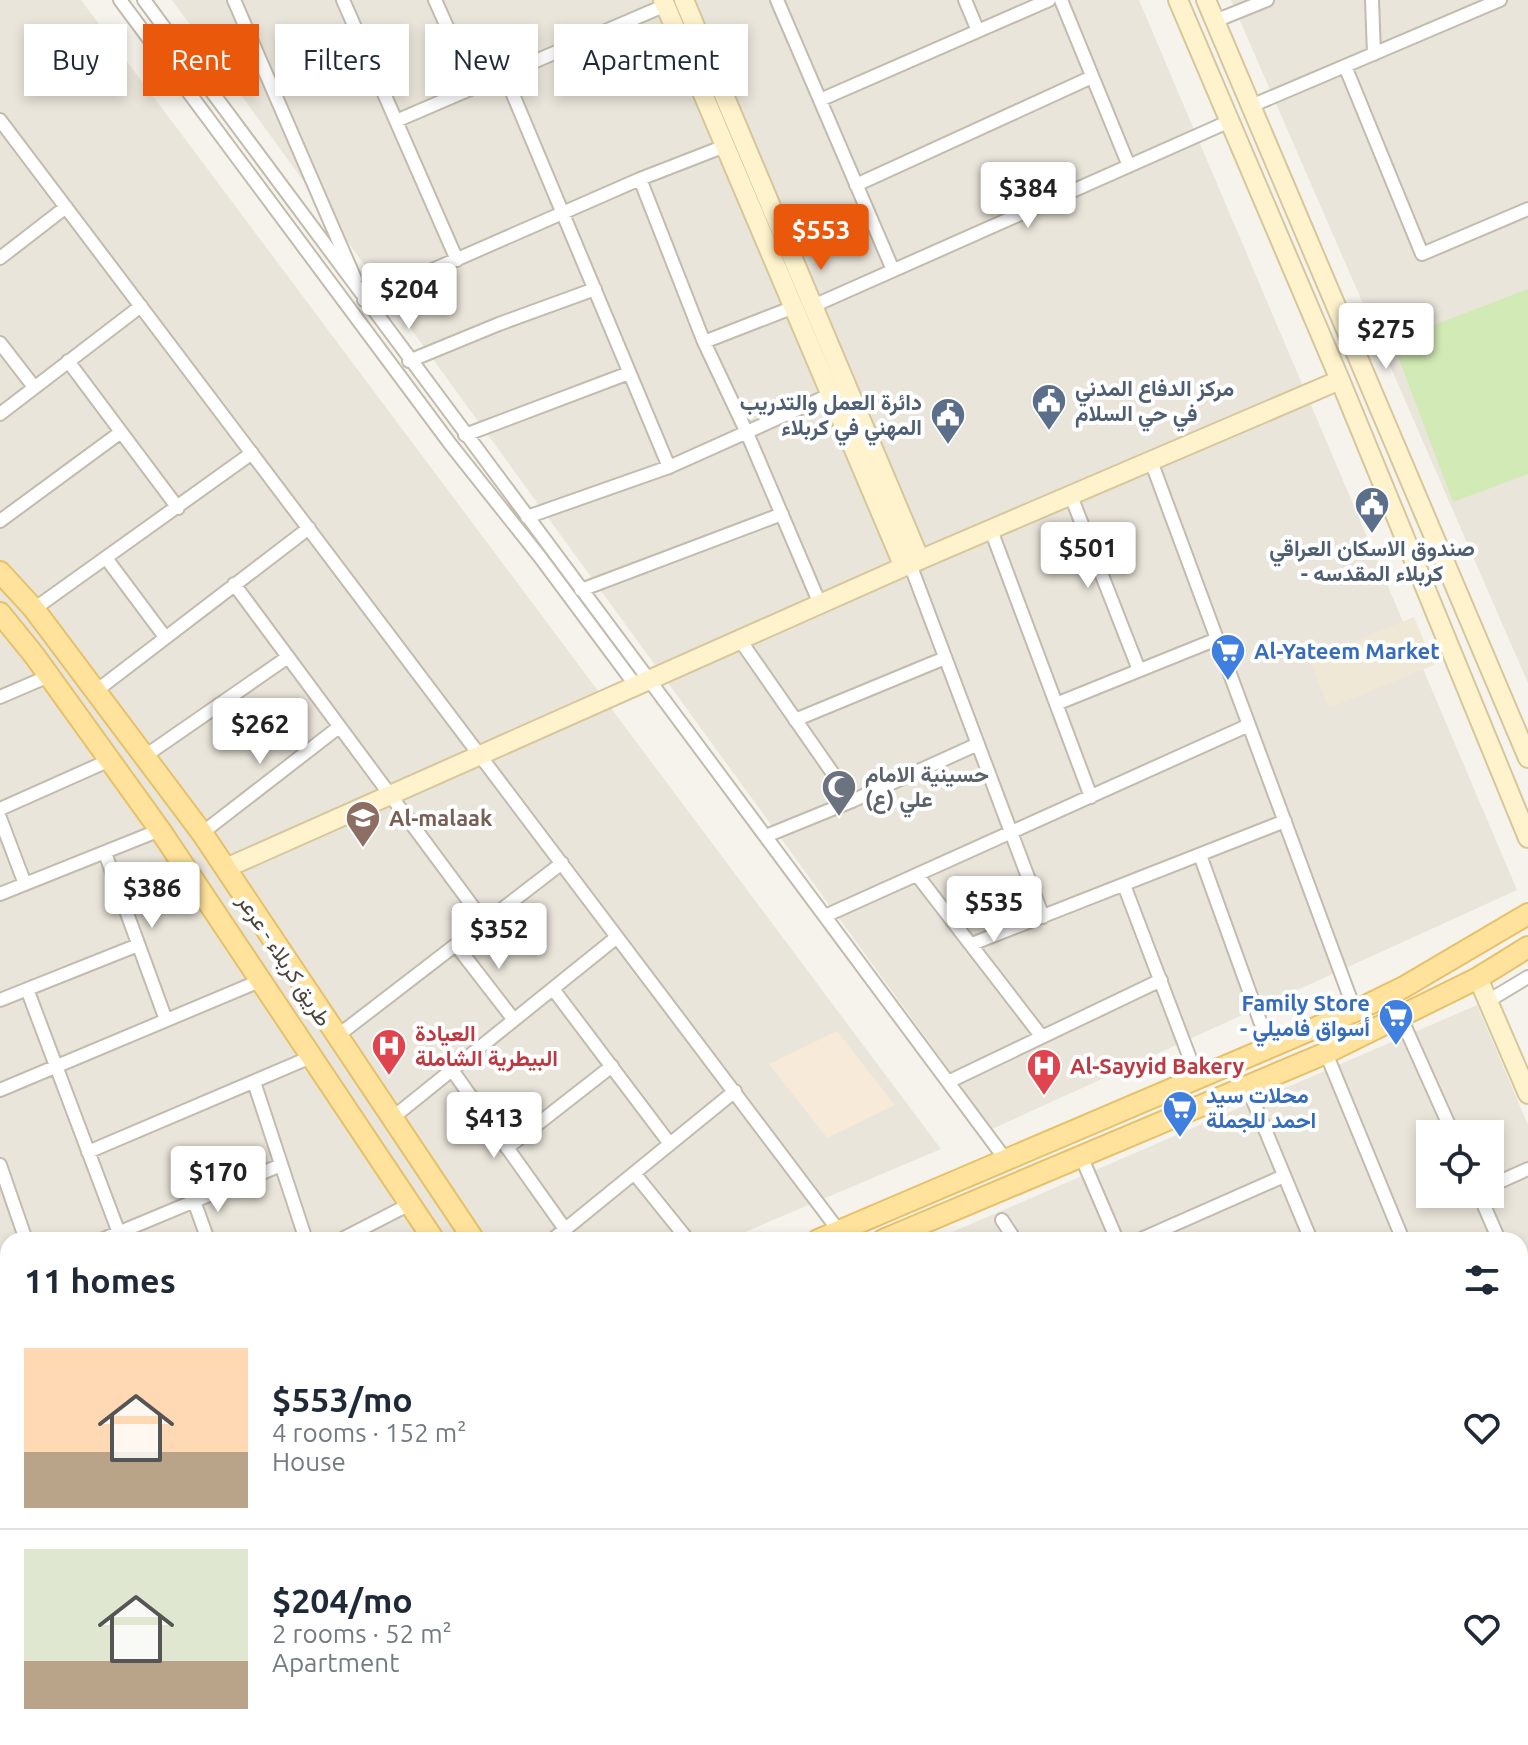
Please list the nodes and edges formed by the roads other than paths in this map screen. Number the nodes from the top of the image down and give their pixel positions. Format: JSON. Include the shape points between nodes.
{"nodes":[{"id":1,"x":120,"y":0,"type":"edge"},
{"id":2,"x":144,"y":0,"type":"edge"},
{"id":3,"x":234,"y":0,"type":"edge"},
{"id":4,"x":343,"y":0,"type":"edge"},
{"id":5,"x":453,"y":0,"type":"edge"},
{"id":6,"x":777,"y":0,"type":"edge"},
{"id":7,"x":965,"y":0,"type":"edge"},
{"id":8,"x":1049,"y":0,"type":"edge"},
{"id":9,"x":1061,"y":0,"type":"edge"},
{"id":10,"x":1178,"y":0,"type":"edge"},
{"id":11,"x":1206,"y":0,"type":"edge"},
{"id":12,"x":1267,"y":0,"type":"edge"},
{"id":13,"x":1372,"y":0,"type":"edge"},
{"id":14,"x":1500,"y":0,"type":"edge"},
{"id":15,"x":671,"y":2,"type":"edge"},
{"id":16,"x":436,"y":3,"type":"edge"},
{"id":17,"x":1215,"y":21,"type":"junction"},
{"id":18,"x":446,"y":24,"type":"edge"},
{"id":19,"x":978,"y":31,"type":"junction"},
{"id":20,"x":1374,"y":54,"type":"junction"},
{"id":21,"x":538,"y":59,"type":"edge"},
{"id":22,"x":1345,"y":66,"type":"junction"},
{"id":23,"x":1092,"y":77,"type":"junction"},
{"id":24,"x":453,"y":96,"type":"edge"},
{"id":25,"x":514,"y":96,"type":"edge"},
{"id":26,"x":820,"y":100,"type":"junction"},
{"id":27,"x":1251,"y":106,"type":"junction"},
{"id":28,"x":0,"y":120,"type":"edge"},
{"id":29,"x":396,"y":121,"type":"junction"},
{"id":30,"x":1230,"y":121,"type":"junction"},
{"id":31,"x":725,"y":146,"type":"junction"},
{"id":32,"x":1129,"y":166,"type":"junction"},
{"id":33,"x":640,"y":179,"type":"junction"},
{"id":34,"x":856,"y":185,"type":"junction"},
{"id":35,"x":66,"y":207,"type":"junction"},
{"id":36,"x":1528,"y":209,"type":"edge"},
{"id":37,"x":562,"y":213,"type":"junction"},
{"id":38,"x":766,"y":220,"type":"junction"},
{"id":39,"x":0,"y":258,"type":"edge"},
{"id":40,"x":457,"y":260,"type":"junction"},
{"id":41,"x":1316,"y":260,"type":"junction"},
{"id":42,"x":1292,"y":268,"type":"junction"},
{"id":43,"x":893,"y":270,"type":"junction"},
{"id":44,"x":595,"y":289,"type":"junction"},
{"id":45,"x":1330,"y":292,"type":"junction"},
{"id":46,"x":364,"y":300,"type":"junction"},
{"id":47,"x":1307,"y":302,"type":"junction"},
{"id":48,"x":141,"y":306,"type":"junction"},
{"id":49,"x":803,"y":307,"type":"junction"},
{"id":50,"x":704,"y":342,"type":"junction"},
{"id":51,"x":0,"y":343,"type":"edge"},
{"id":52,"x":68,"y":361,"type":"junction"},
{"id":53,"x":409,"y":361,"type":"junction"},
{"id":54,"x":629,"y":373,"type":"junction"},
{"id":55,"x":1340,"y":380,"type":"junction"},
{"id":56,"x":34,"y":387,"type":"junction"},
{"id":57,"x":825,"y":397,"type":"dead end"},
{"id":58,"x":0,"y":414,"type":"edge"},
{"id":59,"x":121,"y":432,"type":"junction"},
{"id":60,"x":747,"y":433,"type":"junction"},
{"id":61,"x":465,"y":435,"type":"junction"},
{"id":62,"x":252,"y":453,"type":"junction"},
{"id":63,"x":1151,"y":461,"type":"junction"},
{"id":64,"x":669,"y":467,"type":"junction"},
{"id":65,"x":1071,"y":496,"type":"junction"},
{"id":66,"x":178,"y":508,"type":"junction"},
{"id":67,"x":782,"y":514,"type":"junction"},
{"id":68,"x":527,"y":517,"type":"junction"},
{"id":69,"x":0,"y":521,"type":"edge"},
{"id":70,"x":309,"y":528,"type":"junction"},
{"id":71,"x":991,"y":530,"type":"junction"},
{"id":72,"x":106,"y":558,"type":"junction"},
{"id":73,"x":911,"y":564,"type":"junction"},
{"id":74,"x":0,"y":572,"type":"edge"},
{"id":75,"x":234,"y":584,"type":"junction"},
{"id":76,"x":581,"y":590,"type":"junction"},
{"id":77,"x":820,"y":604,"type":"junction"},
{"id":78,"x":34,"y":609,"type":"junction"},
{"id":79,"x":0,"y":613,"type":"edge"},
{"id":80,"x":165,"y":637,"type":"junction"},
{"id":81,"x":1217,"y":639,"type":"junction"},
{"id":82,"x":740,"y":640,"type":"junction"},
{"id":83,"x":288,"y":657,"type":"junction"},
{"id":84,"x":945,"y":658,"type":"junction"},
{"id":85,"x":1139,"y":670,"type":"junction"},
{"id":86,"x":49,"y":676,"type":"junction"},
{"id":87,"x":643,"y":683,"type":"junction"},
{"id":88,"x":96,"y":691,"type":"junction"},
{"id":89,"x":0,"y":697,"type":"edge"},
{"id":90,"x":1056,"y":704,"type":"junction"},
{"id":91,"x":795,"y":720,"type":"junction"},
{"id":92,"x":1249,"y":725,"type":"junction"},
{"id":93,"x":339,"y":727,"type":"junction"},
{"id":94,"x":978,"y":744,"type":"junction"},
{"id":95,"x":480,"y":755,"type":"junction"},
{"id":96,"x":145,"y":756,"type":"junction"},
{"id":97,"x":1528,"y":758,"type":"edge"},
{"id":98,"x":110,"y":760,"type":"junction"},
{"id":99,"x":389,"y":795,"type":"junction"},
{"id":100,"x":1091,"y":797,"type":"junction"},
{"id":101,"x":852,"y":801,"type":"junction"},
{"id":102,"x":0,"y":809,"type":"edge"},
{"id":103,"x":0,"y":818,"type":"edge"},
{"id":104,"x":1285,"y":821,"type":"junction"},
{"id":105,"x":160,"y":830,"type":"junction"},
{"id":106,"x":1526,"y":830,"type":"edge"},
{"id":107,"x":1011,"y":832,"type":"junction"},
{"id":108,"x":202,"y":833,"type":"junction"},
{"id":109,"x":766,"y":836,"type":"junction"},
{"id":110,"x":105,"y":853,"type":"junction"},
{"id":111,"x":1200,"y":855,"type":"junction"},
{"id":112,"x":562,"y":863,"type":"junction"},
{"id":113,"x":226,"y":868,"type":"junction"},
{"id":114,"x":917,"y":875,"type":"junction"},
{"id":115,"x":25,"y":884,"type":"junction"},
{"id":116,"x":1124,"y":885,"type":"junction"},
{"id":117,"x":0,"y":894,"type":"edge"},
{"id":118,"x":1528,"y":914,"type":"edge"},
{"id":119,"x":825,"y":916,"type":"junction"},
{"id":120,"x":1043,"y":917,"type":"junction"},
{"id":121,"x":485,"y":923,"type":"junction"},
{"id":122,"x":617,"y":937,"type":"junction"},
{"id":123,"x":972,"y":944,"type":"junction"},
{"id":124,"x":138,"y":945,"type":"junction"},
{"id":125,"x":456,"y":945,"type":"junction"},
{"id":126,"x":1528,"y":947,"type":"edge"},
{"id":127,"x":1528,"y":977,"type":"edge"},
{"id":128,"x":1478,"y":978,"type":"junction"},
{"id":129,"x":262,"y":980,"type":"junction"},
{"id":130,"x":1161,"y":980,"type":"junction"},
{"id":131,"x":27,"y":989,"type":"junction"},
{"id":132,"x":553,"y":989,"type":"junction"},
{"id":133,"x":0,"y":1000,"type":"edge"},
{"id":134,"x":1488,"y":1001,"type":"junction"},
{"id":135,"x":1355,"y":1011,"type":"junction"},
{"id":136,"x":1401,"y":1018,"type":"junction"},
{"id":137,"x":166,"y":1020,"type":"junction"},
{"id":138,"x":514,"y":1020,"type":"junction"},
{"id":139,"x":336,"y":1037,"type":"junction"},
{"id":140,"x":1042,"y":1037,"type":"junction"},
{"id":141,"x":1269,"y":1046,"type":"junction"},
{"id":142,"x":1326,"y":1053,"type":"junction"},
{"id":143,"x":311,"y":1057,"type":"junction"},
{"id":144,"x":612,"y":1066,"type":"junction"},
{"id":145,"x":54,"y":1068,"type":"junction"},
{"id":146,"x":452,"y":1070,"type":"junction"},
{"id":147,"x":1197,"y":1077,"type":"junction"},
{"id":148,"x":254,"y":1082,"type":"junction"},
{"id":149,"x":948,"y":1082,"type":"junction"},
{"id":150,"x":1247,"y":1086,"type":"junction"},
{"id":151,"x":0,"y":1090,"type":"edge"},
{"id":152,"x":735,"y":1091,"type":"junction"},
{"id":153,"x":1528,"y":1094,"type":"edge"},
{"id":154,"x":391,"y":1119,"type":"junction"},
{"id":155,"x":1447,"y":1120,"type":"edge"},
{"id":156,"x":670,"y":1144,"type":"junction"},
{"id":157,"x":507,"y":1148,"type":"junction"},
{"id":158,"x":88,"y":1152,"type":"junction"},
{"id":159,"x":1081,"y":1156,"type":"junction"},
{"id":160,"x":1006,"y":1160,"type":"junction"},
{"id":161,"x":0,"y":1165,"type":"edge"},
{"id":162,"x":281,"y":1165,"type":"junction"},
{"id":163,"x":1528,"y":1169,"type":"edge"},
{"id":164,"x":634,"y":1173,"type":"junction"},
{"id":165,"x":1284,"y":1176,"type":"junction"},
{"id":166,"x":1504,"y":1180,"type":"edge"},
{"id":167,"x":5,"y":1194,"type":"edge"},
{"id":168,"x":194,"y":1201,"type":"junction"},
{"id":169,"x":410,"y":1204,"type":"junction"},
{"id":170,"x":1485,"y":1208,"type":"edge"},
{"id":171,"x":1002,"y":1220,"type":"dead end"},
{"id":172,"x":565,"y":1229,"type":"junction"},
{"id":173,"x":839,"y":1231,"type":"joint"},
{"id":174,"x":22,"y":1232,"type":"edge"},
{"id":175,"x":119,"y":1232,"type":"edge"},
{"id":176,"x":121,"y":1232,"type":"edge"},
{"id":177,"x":205,"y":1232,"type":"edge"},
{"id":178,"x":303,"y":1232,"type":"edge"},
{"id":179,"x":356,"y":1232,"type":"edge"},
{"id":180,"x":429,"y":1232,"type":"edge"},
{"id":181,"x":469,"y":1232,"type":"edge"},
{"id":182,"x":561,"y":1232,"type":"edge"},
{"id":183,"x":682,"y":1232,"type":"edge"},
{"id":184,"x":902,"y":1232,"type":"edge"},
{"id":185,"x":1010,"y":1232,"type":"edge"},
{"id":186,"x":1114,"y":1232,"type":"edge"},
{"id":187,"x":1157,"y":1232,"type":"edge"},
{"id":188,"x":1308,"y":1232,"type":"edge"},
{"id":189,"x":1400,"y":1232,"type":"edge"},
{"id":190,"x":1496,"y":1232,"type":"edge"}],
"edges":[{"from":1,"to":87,"type":"street","via":[[451,445]]},
{"from":2,"to":46,"type":"street"},
{"from":3,"to":46,"type":"street"},
{"from":4,"to":29,"type":"street"},
{"from":5,"to":16,"type":"street"},
{"from":6,"to":26,"type":"street"},
{"from":7,"to":19,"type":"street"},
{"from":8,"to":19,"type":"street"},
{"from":9,"to":23,"type":"street"},
{"from":10,"to":30,"type":"street"},
{"from":11,"to":17,"type":"street"},
{"from":12,"to":17,"type":"street"},
{"from":13,"to":20,"type":"street"},
{"from":14,"to":20,"type":"street"},
{"from":15,"to":21,"type":"street"},
{"from":15,"to":31,"type":"street"},
{"from":15,"to":38,"type":"street"},
{"from":16,"to":18,"type":"street"},
{"from":17,"to":27,"type":"street"},
{"from":19,"to":26,"type":"street"},
{"from":20,"to":22,"type":"street"},
{"from":22,"to":27,"type":"street"},
{"from":22,"to":36,"type":"street","via":[[1422,254]]},
{"from":23,"to":32,"type":"street"},
{"from":23,"to":34,"type":"street"},
{"from":24,"to":29,"type":"street"},
{"from":25,"to":37,"type":"street"},
{"from":26,"to":34,"type":"street"},
{"from":27,"to":41,"type":"street"},
{"from":28,"to":35,"type":"street"},
{"from":29,"to":40,"type":"street"},
{"from":30,"to":32,"type":"street"},
{"from":30,"to":42,"type":"street"},
{"from":31,"to":33,"type":"street"},
{"from":31,"to":38,"type":"street"},
{"from":32,"to":43,"type":"street"},
{"from":33,"to":37,"type":"street"},
{"from":33,"to":50,"type":"street"},
{"from":34,"to":43,"type":"street"},
{"from":35,"to":39,"type":"street"},
{"from":35,"to":48,"type":"street"},
{"from":37,"to":40,"type":"street"},
{"from":37,"to":44,"type":"street"},
{"from":38,"to":49,"type":"street"},
{"from":40,"to":46,"type":"street"},
{"from":41,"to":42,"type":"street","via":[[1306,269]]},
{"from":41,"to":45,"type":"street"},
{"from":42,"to":47,"type":"street"},
{"from":43,"to":49,"type":"street"},
{"from":44,"to":53,"type":"street"},
{"from":44,"to":54,"type":"street"},
{"from":45,"to":47,"type":"street","via":[[1318,291]]},
{"from":45,"to":97,"type":"street"},
{"from":46,"to":53,"type":"street"},
{"from":47,"to":55,"type":"street"},
{"from":48,"to":52,"type":"street"},
{"from":48,"to":62,"type":"street"},
{"from":49,"to":50,"type":"street"},
{"from":49,"to":73,"type":"street"},
{"from":50,"to":60,"type":"street"},
{"from":51,"to":56,"type":"street"},
{"from":52,"to":56,"type":"street"},
{"from":52,"to":59,"type":"street"},
{"from":53,"to":61,"type":"street"},
{"from":54,"to":61,"type":"street"},
{"from":54,"to":64,"type":"street"},
{"from":55,"to":63,"type":"street"},
{"from":55,"to":106,"type":"street"},
{"from":56,"to":58,"type":"street"},
{"from":57,"to":60,"type":"street"},
{"from":59,"to":66,"type":"street"},
{"from":59,"to":69,"type":"street"},
{"from":60,"to":64,"type":"street"},
{"from":60,"to":67,"type":"street"},
{"from":61,"to":68,"type":"street"},
{"from":62,"to":66,"type":"street"},
{"from":62,"to":70,"type":"street"},
{"from":63,"to":65,"type":"street"},
{"from":63,"to":81,"type":"street"},
{"from":64,"to":68,"type":"street"},
{"from":65,"to":71,"type":"street"},
{"from":65,"to":85,"type":"street"},
{"from":66,"to":72,"type":"street"},
{"from":67,"to":76,"type":"street"},
{"from":67,"to":77,"type":"street"},
{"from":68,"to":76,"type":"street"},
{"from":70,"to":75,"type":"street"},
{"from":70,"to":95,"type":"street"},
{"from":71,"to":73,"type":"street"},
{"from":71,"to":90,"type":"street"},
{"from":72,"to":78,"type":"street"},
{"from":72,"to":80,"type":"street"},
{"from":73,"to":77,"type":"street"},
{"from":73,"to":84,"type":"street"},
{"from":74,"to":78,"type":"main road","name":"طريق كربلاء - عرعر"},
{"from":75,"to":80,"type":"street"},
{"from":75,"to":83,"type":"street"},
{"from":76,"to":87,"type":"street"},
{"from":77,"to":82,"type":"street"},
{"from":78,"to":88,"type":"main road","name":"طريق كربلاء - عرعر"},
{"from":79,"to":86,"type":"main road","name":"طريق كربلاء - عرعر"},
{"from":80,"to":88,"type":"street"},
{"from":81,"to":85,"type":"street"},
{"from":81,"to":92,"type":"street"},
{"from":82,"to":87,"type":"street"},
{"from":82,"to":91,"type":"street"},
{"from":83,"to":93,"type":"street"},
{"from":83,"to":96,"type":"street"},
{"from":84,"to":91,"type":"street"},
{"from":84,"to":94,"type":"street"},
{"from":85,"to":90,"type":"street"},
{"from":86,"to":89,"type":"street"},
{"from":86,"to":98,"type":"main road","name":"طريق كربلاء - عرعر"},
{"from":87,"to":95,"type":"street"},
{"from":87,"to":109,"type":"street"},
{"from":88,"to":96,"type":"main road","name":"طريق كربلاء - عرعر"},
{"from":90,"to":100,"type":"street"},
{"from":91,"to":101,"type":"street"},
{"from":92,"to":100,"type":"street"},
{"from":92,"to":104,"type":"street"},
{"from":93,"to":99,"type":"street"},
{"from":93,"to":108,"type":"street"},
{"from":94,"to":101,"type":"street"},
{"from":94,"to":107,"type":"street"},
{"from":95,"to":99,"type":"street"},
{"from":95,"to":112,"type":"street"},
{"from":96,"to":108,"type":"main road","name":"طريق كربلاء - عرعر"},
{"from":98,"to":102,"type":"street"},
{"from":98,"to":105,"type":"main road","name":"طريق كربلاء - عرعر"},
{"from":99,"to":113,"type":"street"},
{"from":99,"to":121,"type":"street"},
{"from":100,"to":107,"type":"street"},
{"from":101,"to":109,"type":"street"},
{"from":103,"to":115,"type":"street"},
{"from":104,"to":111,"type":"street"},
{"from":104,"to":135,"type":"street"},
{"from":105,"to":110,"type":"street"},
{"from":105,"to":129,"type":"main road","name":"طريق كربلاء - عرعر"},
{"from":107,"to":114,"type":"street"},
{"from":107,"to":120,"type":"street"},
{"from":108,"to":113,"type":"main road","name":"طريق كربلاء - عرعر"},
{"from":109,"to":119,"type":"street"},
{"from":110,"to":115,"type":"street"},
{"from":110,"to":124,"type":"street"},
{"from":111,"to":116,"type":"street"},
{"from":111,"to":141,"type":"street"},
{"from":112,"to":121,"type":"street"},
{"from":112,"to":122,"type":"street"},
{"from":113,"to":139,"type":"main road","name":"طريق كربلاء - عرعر"},
{"from":114,"to":119,"type":"street"},
{"from":114,"to":123,"type":"street"},
{"from":115,"to":117,"type":"street"},
{"from":116,"to":120,"type":"street"},
{"from":116,"to":130,"type":"street"},
{"from":118,"to":135,"type":"main road"},
{"from":119,"to":149,"type":"street"},
{"from":120,"to":123,"type":"street"},
{"from":121,"to":125,"type":"street"},
{"from":122,"to":132,"type":"street"},
{"from":122,"to":152,"type":"street"},
{"from":123,"to":140,"type":"street"},
{"from":124,"to":131,"type":"street"},
{"from":124,"to":137,"type":"street"},
{"from":125,"to":138,"type":"street"},
{"from":125,"to":139,"type":"street"},
{"from":126,"to":128,"type":"main road"},
{"from":127,"to":134,"type":"street"},
{"from":128,"to":134,"type":"street"},
{"from":128,"to":136,"type":"main road"},
{"from":129,"to":137,"type":"street"},
{"from":129,"to":143,"type":"main road","name":"طريق كربلاء - عرعر"},
{"from":130,"to":140,"type":"street"},
{"from":130,"to":147,"type":"street"},
{"from":131,"to":133,"type":"street"},
{"from":131,"to":145,"type":"street"},
{"from":132,"to":138,"type":"street"},
{"from":132,"to":144,"type":"street"},
{"from":134,"to":153,"type":"street"},
{"from":135,"to":141,"type":"main road"},
{"from":136,"to":142,"type":"main road"},
{"from":136,"to":155,"type":"street"},
{"from":137,"to":145,"type":"street"},
{"from":138,"to":146,"type":"street"},
{"from":139,"to":154,"type":"main road","name":"طريق كربلاء - عرعر"},
{"from":140,"to":149,"type":"street"},
{"from":141,"to":147,"type":"main road"},
{"from":142,"to":150,"type":"main road"},
{"from":142,"to":189,"type":"street"},
{"from":143,"to":148,"type":"street"},
{"from":143,"to":169,"type":"main road","name":"طريق كربلاء - عرعر"},
{"from":144,"to":156,"type":"street"},
{"from":144,"to":157,"type":"street"},
{"from":145,"to":151,"type":"street"},
{"from":145,"to":158,"type":"street"},
{"from":146,"to":154,"type":"street"},
{"from":146,"to":157,"type":"street"},
{"from":147,"to":160,"type":"main road"},
{"from":148,"to":158,"type":"street"},
{"from":148,"to":162,"type":"street"},
{"from":149,"to":160,"type":"street"},
{"from":150,"to":159,"type":"main road"},
{"from":150,"to":165,"type":"street"},
{"from":152,"to":156,"type":"street"},
{"from":152,"to":173,"type":"street"},
{"from":154,"to":181,"type":"main road","name":"طريق كربلاء - عرعر"},
{"from":156,"to":164,"type":"street"},
{"from":157,"to":172,"type":"street"},
{"from":158,"to":175,"type":"street"},
{"from":159,"to":184,"type":"main road"},
{"from":159,"to":186,"type":"street"},
{"from":160,"to":173,"type":"main road"},
{"from":161,"to":167,"type":"street"},
{"from":162,"to":168,"type":"street"},
{"from":162,"to":178,"type":"street"},
{"from":163,"to":166,"type":"street"},
{"from":164,"to":172,"type":"street"},
{"from":164,"to":183,"type":"street"},
{"from":165,"to":187,"type":"street"},
{"from":165,"to":188,"type":"street"},
{"from":167,"to":174,"type":"street"},
{"from":168,"to":176,"type":"street"},
{"from":168,"to":177,"type":"street"},
{"from":169,"to":179,"type":"street"},
{"from":169,"to":180,"type":"main road","name":"طريق كربلاء - عرعر"},
{"from":170,"to":190,"type":"street"},
{"from":171,"to":185,"type":"street"},
{"from":172,"to":182,"type":"street"}]}
